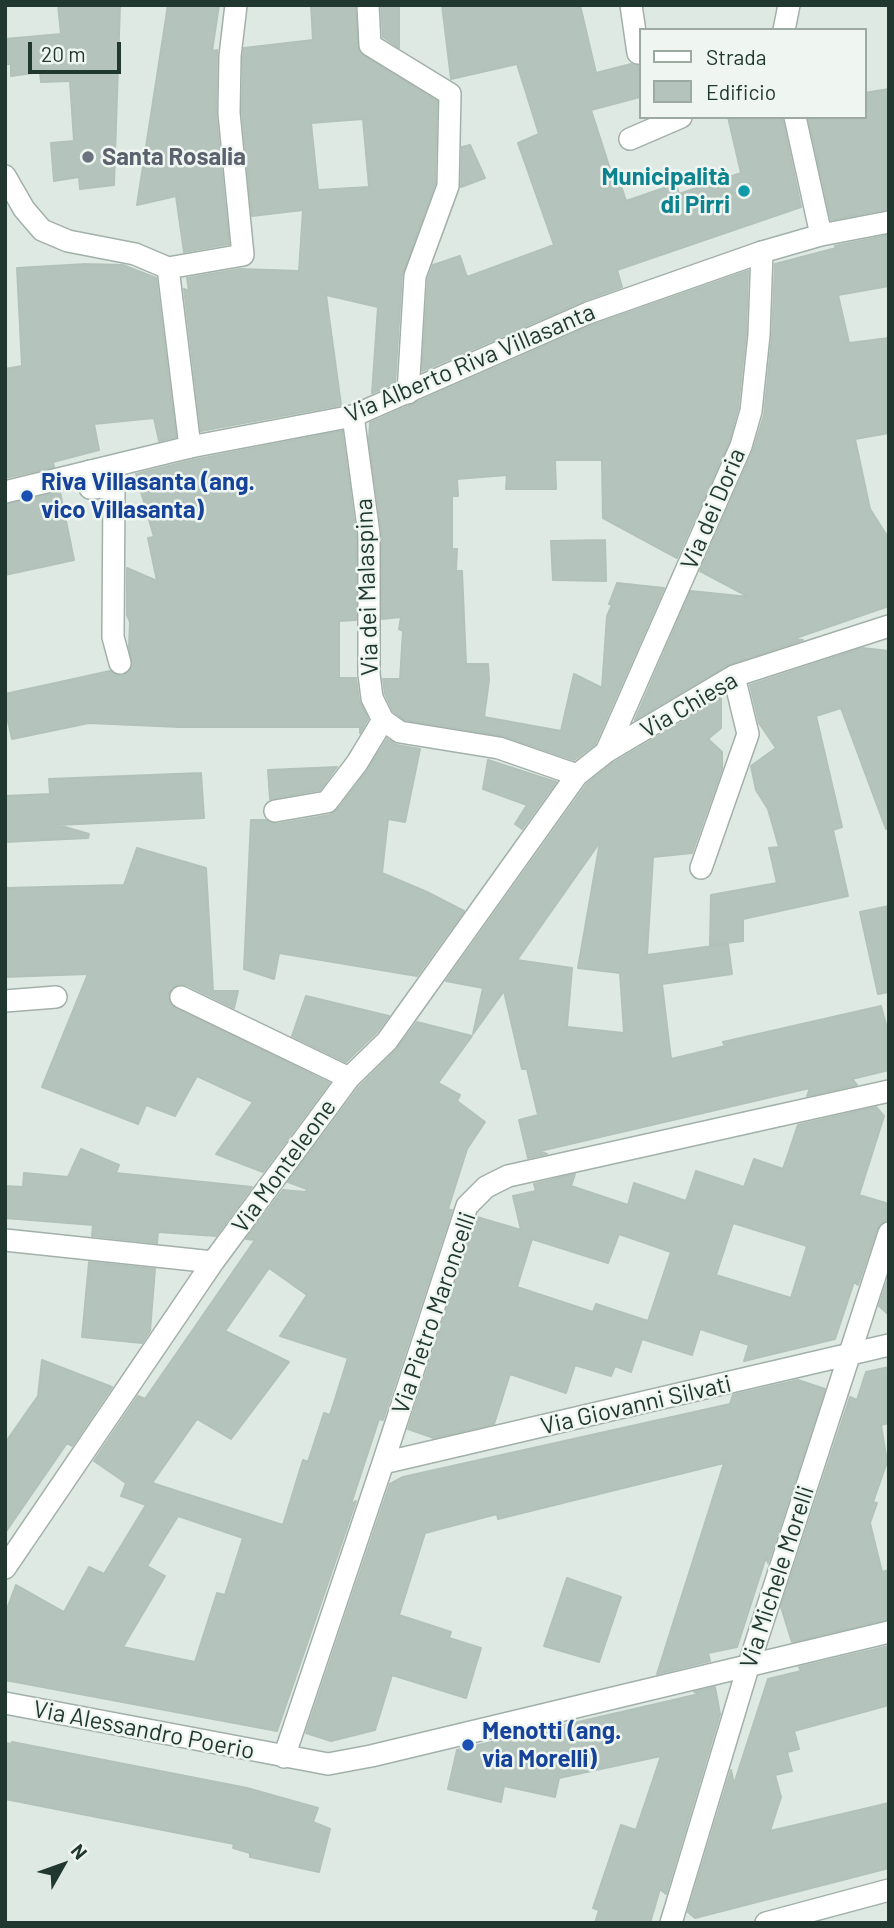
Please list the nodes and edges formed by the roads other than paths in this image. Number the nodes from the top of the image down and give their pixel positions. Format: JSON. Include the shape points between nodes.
{"nodes":[{"id":1,"x":236,"y":5,"type":"edge"},
{"id":2,"x":368,"y":5,"type":"edge"},
{"id":3,"x":631,"y":5,"type":"edge"},
{"id":4,"x":789,"y":5,"type":"edge"},
{"id":5,"x":784,"y":28,"type":"edge"},
{"id":6,"x":638,"y":53,"type":"edge"},
{"id":7,"x":676,"y":119,"type":"edge"},
{"id":8,"x":794,"y":119,"type":"edge"},
{"id":9,"x":630,"y":139,"type":"dead end"},
{"id":10,"x":5,"y":176,"type":"edge"},
{"id":11,"x":889,"y":222,"type":"edge"},
{"id":12,"x":821,"y":235,"type":"junction"},
{"id":13,"x":762,"y":252,"type":"junction"},
{"id":14,"x":168,"y":268,"type":"junction"},
{"id":15,"x":408,"y":394,"type":"junction"},
{"id":16,"x":353,"y":416,"type":"junction"},
{"id":17,"x":190,"y":447,"type":"junction"},
{"id":18,"x":90,"y":471,"type":"junction"},
{"id":19,"x":5,"y":492,"type":"edge"},
{"id":20,"x":889,"y":626,"type":"edge"},
{"id":21,"x":120,"y":663,"type":"dead end"},
{"id":22,"x":734,"y":676,"type":"junction"},
{"id":23,"x":383,"y":720,"type":"junction"},
{"id":24,"x":606,"y":752,"type":"junction"},
{"id":25,"x":577,"y":775,"type":"junction"},
{"id":26,"x":275,"y":811,"type":"dead end"},
{"id":27,"x":701,"y":868,"type":"dead end"},
{"id":28,"x":181,"y":997,"type":"dead end"},
{"id":29,"x":56,"y":998,"type":"dead end"},
{"id":30,"x":5,"y":1001,"type":"edge"},
{"id":31,"x":349,"y":1078,"type":"junction"},
{"id":32,"x":889,"y":1091,"type":"edge"},
{"id":33,"x":889,"y":1233,"type":"edge"},
{"id":34,"x":5,"y":1240,"type":"edge"},
{"id":35,"x":213,"y":1262,"type":"junction"},
{"id":36,"x":889,"y":1345,"type":"edge"},
{"id":37,"x":848,"y":1355,"type":"junction"},
{"id":38,"x":383,"y":1463,"type":"junction"},
{"id":39,"x":5,"y":1568,"type":"edge"},
{"id":40,"x":889,"y":1632,"type":"edge"},
{"id":41,"x":749,"y":1664,"type":"junction"},
{"id":42,"x":5,"y":1703,"type":"edge"},
{"id":43,"x":284,"y":1757,"type":"junction"},
{"id":44,"x":889,"y":1890,"type":"edge"},
{"id":45,"x":836,"y":1913,"type":"edge"},
{"id":46,"x":671,"y":1923,"type":"edge"},
{"id":47,"x":766,"y":1923,"type":"edge"}],
"edges":[{"from":1,"to":14,"type":"street","via":[[229,113],[243,255]]},
{"from":2,"to":15,"type":"street","via":[[370,45],[450,94],[448,186],[415,276]]},
{"from":3,"to":6,"type":"street"},
{"from":4,"to":5,"type":"street"},
{"from":7,"to":9,"type":"street"},
{"from":8,"to":12,"type":"street"},
{"from":10,"to":14,"type":"street","via":[[42,230],[68,241],[135,254]]},
{"from":11,"to":12,"type":"street","name":"Via Alberto Riva Villasanta"},
{"from":12,"to":13,"type":"street","name":"Via Alberto Riva Villasanta"},
{"from":13,"to":15,"type":"street","name":"Via Alberto Riva Villasanta","via":[[588,313]]},
{"from":13,"to":24,"type":"street","name":"Via dei Doria","via":[[751,411],[741,446]]},
{"from":14,"to":17,"type":"street"},
{"from":15,"to":16,"type":"street","name":"Via Alberto Riva Villasanta"},
{"from":16,"to":17,"type":"street","name":"Via Alberto Riva Villasanta"},
{"from":16,"to":23,"type":"street","name":"Via dei Malaspina","via":[[369,534],[369,674],[372,698]]},
{"from":17,"to":18,"type":"street","name":"Via Alberto Riva Villasanta"},
{"from":18,"to":19,"type":"street","name":"Via Alberto Riva Villasanta"},
{"from":18,"to":21,"type":"street","via":[[90,488],[114,487],[113,637]]},
{"from":20,"to":22,"type":"street","name":"Via Chiesa"},
{"from":22,"to":24,"type":"street","name":"Via Chiesa"},
{"from":22,"to":27,"type":"street","via":[[748,734]]},
{"from":23,"to":25,"type":"street","via":[[400,732],[499,748]]},
{"from":23,"to":26,"type":"street","via":[[328,812]]},
{"from":24,"to":25,"type":"street","name":"Via Chiesa"},
{"from":25,"to":31,"type":"street","name":"Via Monteleone","via":[[387,1041]]},
{"from":28,"to":31,"type":"street"},
{"from":29,"to":30,"type":"street"},
{"from":31,"to":35,"type":"street","name":"Via Monteleone"},
{"from":32,"to":38,"type":"street","name":"Via Pietro Maroncelli","via":[[508,1177],[486,1187],[467,1206]]},
{"from":33,"to":37,"type":"street","name":"Via Michele Morelli"},
{"from":34,"to":35,"type":"street"},
{"from":35,"to":39,"type":"street","name":"Via Monteleone"},
{"from":36,"to":37,"type":"street","name":"Via Giovanni Silvati"},
{"from":37,"to":38,"type":"street","name":"Via Giovanni Silvati"},
{"from":37,"to":41,"type":"street","name":"Via Michele Morelli"},
{"from":38,"to":43,"type":"street","name":"Via Pietro Maroncelli"},
{"from":40,"to":41,"type":"street","name":"Via Alessandro Poerio"},
{"from":41,"to":43,"type":"street","name":"Via Alessandro Poerio","via":[[371,1756],[328,1764]]},
{"from":41,"to":46,"type":"street","name":"Via Michele Morelli"},
{"from":42,"to":43,"type":"street","name":"Via Alessandro Poerio"},
{"from":44,"to":45,"type":"street"},
{"from":45,"to":47,"type":"street"}]}
